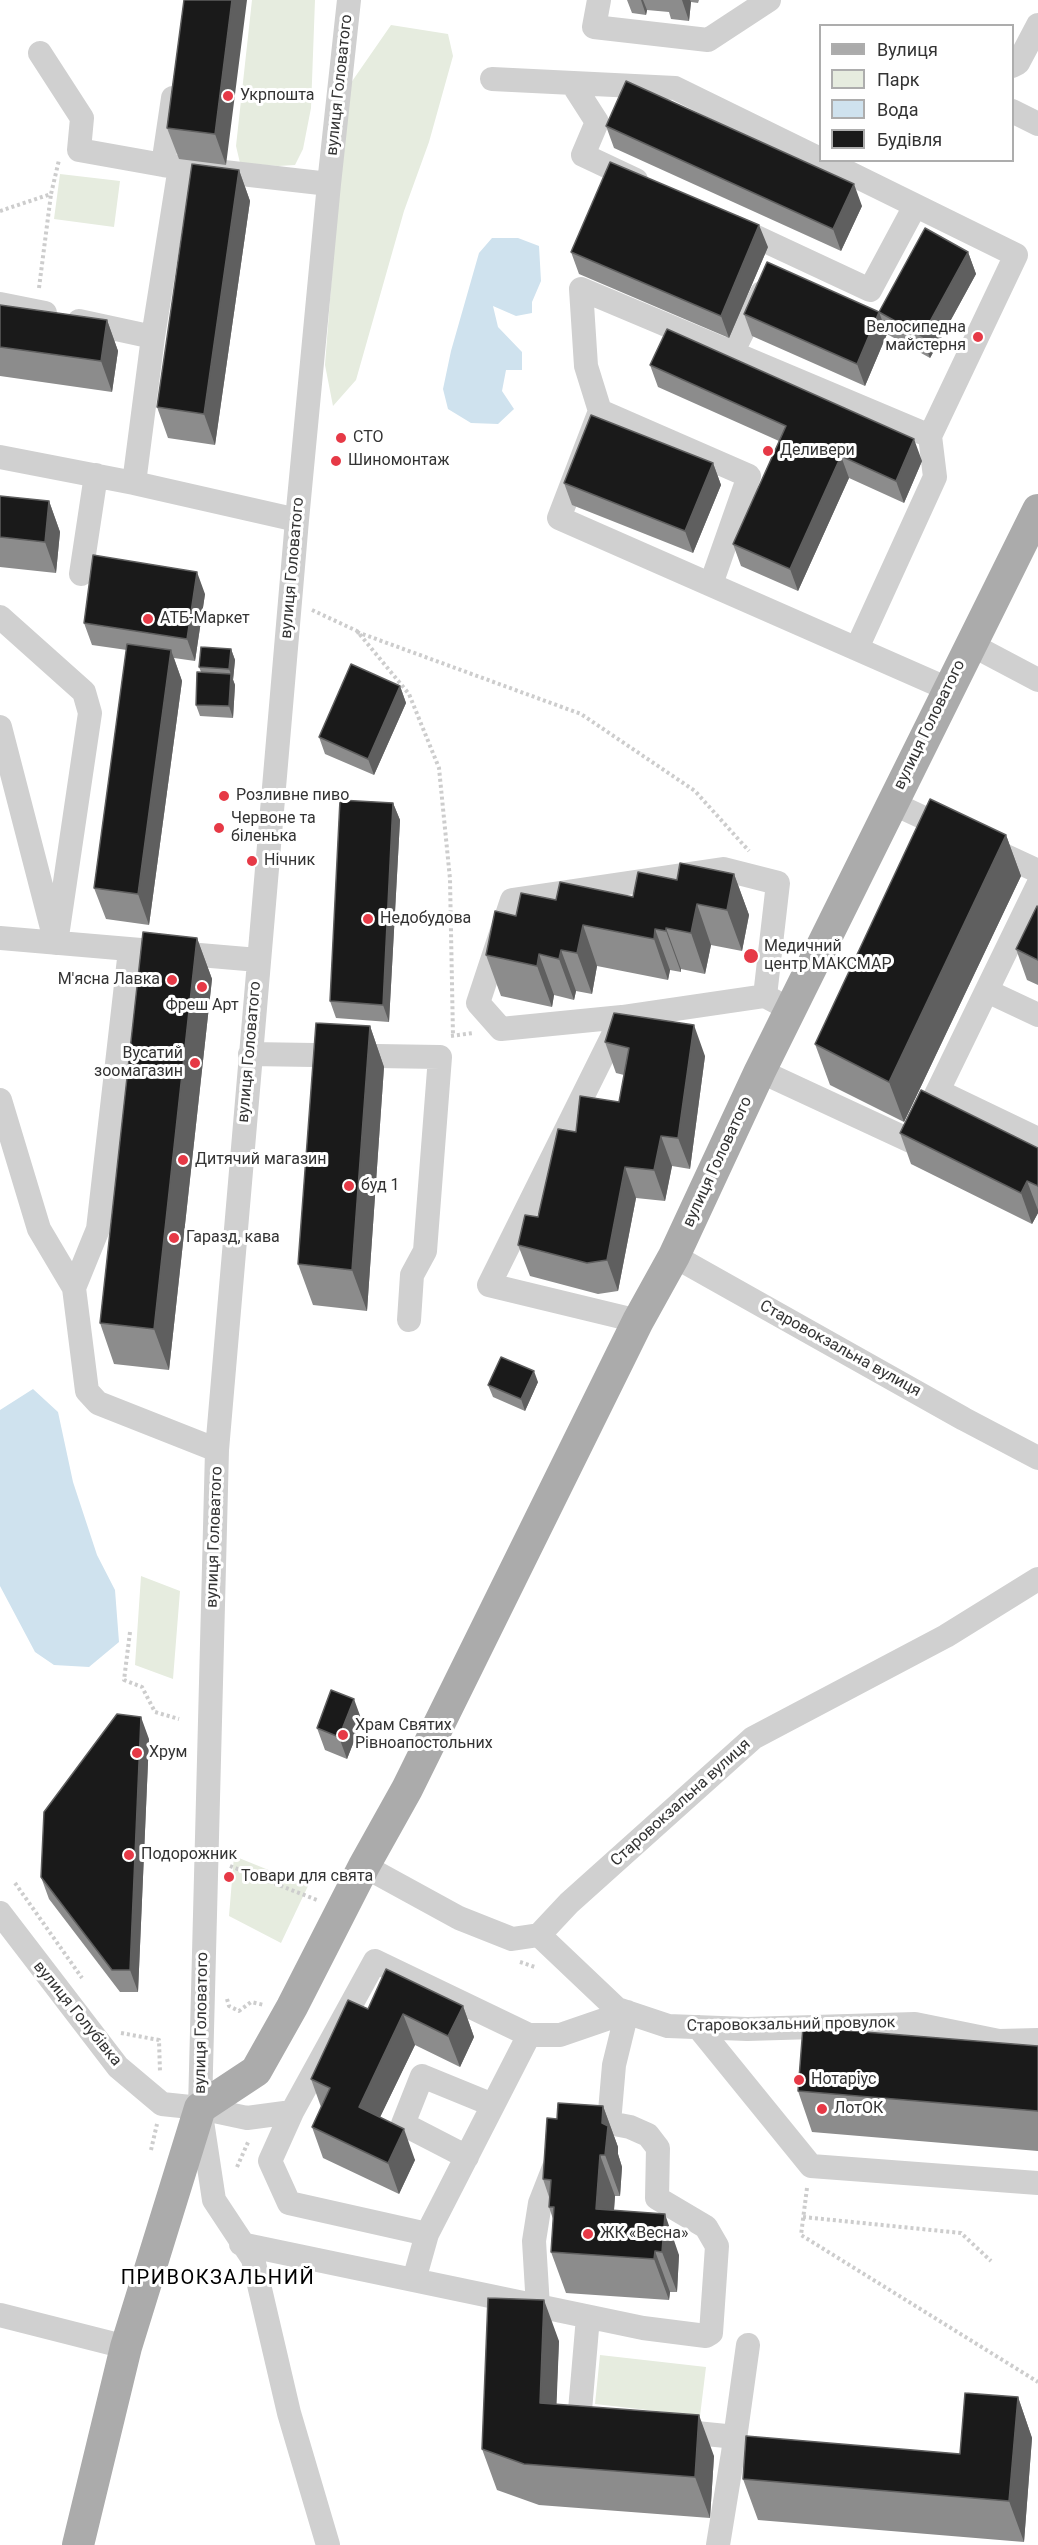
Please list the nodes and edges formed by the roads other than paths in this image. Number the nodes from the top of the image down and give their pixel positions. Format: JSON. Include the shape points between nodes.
{"nodes":[{"id":1,"x":350,"y":0,"type":"edge"},
{"id":2,"x":599,"y":0,"type":"edge"},
{"id":3,"x":769,"y":0,"type":"edge"},
{"id":4,"x":1038,"y":25,"type":"edge"},
{"id":5,"x":40,"y":53,"type":"dead end"},
{"id":6,"x":1014,"y":65,"type":"edge"},
{"id":7,"x":176,"y":70,"type":"edge"},
{"id":8,"x":492,"y":79,"type":"dead end"},
{"id":9,"x":572,"y":83,"type":"junction"},
{"id":10,"x":1014,"y":112,"type":"edge"},
{"id":11,"x":1038,"y":124,"type":"edge"},
{"id":12,"x":819,"y":159,"type":"edge"},
{"id":13,"x":826,"y":162,"type":"edge"},
{"id":14,"x":172,"y":166,"type":"junction"},
{"id":15,"x":329,"y":184,"type":"junction"},
{"id":16,"x":657,"y":190,"type":"edge"},
{"id":17,"x":915,"y":206,"type":"junction"},
{"id":18,"x":710,"y":215,"type":"edge"},
{"id":19,"x":783,"y":249,"type":"junction"},
{"id":20,"x":0,"y":304,"type":"edge"},
{"id":21,"x":153,"y":337,"type":"junction"},
{"id":22,"x":732,"y":352,"type":"junction"},
{"id":23,"x":600,"y":411,"type":"junction"},
{"id":24,"x":930,"y":436,"type":"junction"},
{"id":25,"x":0,"y":457,"type":"edge"},
{"id":26,"x":96,"y":476,"type":"junction"},
{"id":27,"x":134,"y":483,"type":"junction"},
{"id":28,"x":1038,"y":510,"type":"edge"},
{"id":29,"x":297,"y":520,"type":"junction"},
{"id":30,"x":81,"y":574,"type":"dead end"},
{"id":31,"x":711,"y":584,"type":"junction"},
{"id":32,"x":0,"y":617,"type":"edge"},
{"id":33,"x":970,"y":644,"type":"junction"},
{"id":34,"x":857,"y":648,"type":"junction"},
{"id":35,"x":1038,"y":680,"type":"edge"},
{"id":36,"x":948,"y":689,"type":"junction"},
{"id":37,"x":0,"y":727,"type":"edge"},
{"id":38,"x":892,"y":802,"type":"junction"},
{"id":39,"x":1037,"y":887,"type":"edge"},
{"id":40,"x":0,"y":938,"type":"edge"},
{"id":41,"x":56,"y":943,"type":"junction"},
{"id":42,"x":130,"y":950,"type":"junction"},
{"id":43,"x":258,"y":960,"type":"junction"},
{"id":44,"x":987,"y":990,"type":"junction"},
{"id":45,"x":778,"y":1003,"type":"junction"},
{"id":46,"x":1038,"y":1016,"type":"edge"},
{"id":47,"x":622,"y":1017,"type":"junction"},
{"id":48,"x":250,"y":1054,"type":"junction"},
{"id":49,"x":760,"y":1071,"type":"junction"},
{"id":50,"x":938,"y":1090,"type":"junction"},
{"id":51,"x":0,"y":1100,"type":"edge"},
{"id":52,"x":1038,"y":1139,"type":"edge"},
{"id":53,"x":674,"y":1256,"type":"junction"},
{"id":54,"x":74,"y":1288,"type":"junction"},
{"id":55,"x":409,"y":1320,"type":"dead end"},
{"id":56,"x":638,"y":1321,"type":"junction"},
{"id":57,"x":217,"y":1450,"type":"junction"},
{"id":58,"x":1038,"y":1458,"type":"edge"},
{"id":59,"x":1038,"y":1579,"type":"edge"},
{"id":60,"x":364,"y":1866,"type":"junction"},
{"id":61,"x":0,"y":1913,"type":"edge"},
{"id":62,"x":539,"y":1935,"type":"junction"},
{"id":63,"x":627,"y":2012,"type":"junction"},
{"id":64,"x":698,"y":2027,"type":"junction"},
{"id":65,"x":530,"y":2035,"type":"junction"},
{"id":66,"x":1038,"y":2040,"type":"edge"},
{"id":67,"x":493,"y":2105,"type":"junction"},
{"id":68,"x":200,"y":2108,"type":"junction"},
{"id":69,"x":292,"y":2112,"type":"junction"},
{"id":70,"x":609,"y":2122,"type":"junction"},
{"id":71,"x":467,"y":2157,"type":"junction"},
{"id":72,"x":1038,"y":2183,"type":"edge"},
{"id":73,"x":427,"y":2234,"type":"junction"},
{"id":74,"x":241,"y":2244,"type":"junction"},
{"id":75,"x":414,"y":2280,"type":"junction"},
{"id":76,"x":538,"y":2307,"type":"junction"},
{"id":77,"x":0,"y":2315,"type":"edge"},
{"id":78,"x":588,"y":2317,"type":"junction"},
{"id":79,"x":748,"y":2346,"type":"dead end"},
{"id":80,"x":126,"y":2347,"type":"junction"},
{"id":81,"x":612,"y":2425,"type":"edge"},
{"id":82,"x":657,"y":2430,"type":"edge"},
{"id":83,"x":734,"y":2445,"type":"junction"},
{"id":84,"x":803,"y":2454,"type":"edge"},
{"id":85,"x":78,"y":2545,"type":"edge"},
{"id":86,"x":328,"y":2545,"type":"edge"},
{"id":87,"x":718,"y":2545,"type":"edge"}],
"edges":[{"from":1,"to":15,"type":"street","name":"вулиця Головатого"},
{"from":2,"to":3,"type":"street","via":[[594,27],[708,40]]},
{"from":4,"to":6,"type":"street"},
{"from":5,"to":14,"type":"street","via":[[82,118],[79,150]]},
{"from":7,"to":14,"type":"street"},
{"from":8,"to":9,"type":"street"},
{"from":9,"to":12,"type":"street","via":[[675,88]]},
{"from":9,"to":16,"type":"street","via":[[597,122],[583,155]]},
{"from":10,"to":11,"type":"street"},
{"from":13,"to":17,"type":"street"},
{"from":14,"to":15,"type":"street"},
{"from":14,"to":21,"type":"street"},
{"from":15,"to":29,"type":"street","name":"вулиця Головатого"},
{"from":17,"to":19,"type":"street","via":[[870,291]]},
{"from":17,"to":24,"type":"street","via":[[1016,255]]},
{"from":18,"to":19,"type":"street"},
{"from":19,"to":22,"type":"street"},
{"from":20,"to":21,"type":"street"},
{"from":21,"to":27,"type":"street"},
{"from":22,"to":23,"type":"street","via":[[581,289],[586,366]]},
{"from":22,"to":24,"type":"street"},
{"from":23,"to":31,"type":"street","via":[[749,476]]},
{"from":23,"to":31,"type":"street","via":[[559,518]]},
{"from":24,"to":34,"type":"street","via":[[935,477]]},
{"from":25,"to":26,"type":"street"},
{"from":26,"to":27,"type":"street"},
{"from":26,"to":30,"type":"street"},
{"from":27,"to":29,"type":"street"},
{"from":28,"to":33,"type":"main road","name":"вулиця Головатого"},
{"from":29,"to":43,"type":"street","name":"вулиця Головатого"},
{"from":31,"to":34,"type":"street"},
{"from":32,"to":41,"type":"street","via":[[84,692],[90,713]]},
{"from":33,"to":35,"type":"street"},
{"from":33,"to":36,"type":"main road","name":"вулиця Головатого"},
{"from":34,"to":36,"type":"street"},
{"from":36,"to":38,"type":"main road","name":"вулиця Головатого"},
{"from":37,"to":41,"type":"street"},
{"from":38,"to":39,"type":"street"},
{"from":38,"to":45,"type":"main road","name":"вулиця Головатого"},
{"from":39,"to":44,"type":"street"},
{"from":40,"to":41,"type":"street"},
{"from":41,"to":42,"type":"street"},
{"from":42,"to":43,"type":"street"},
{"from":42,"to":54,"type":"street","via":[[98,1228]]},
{"from":43,"to":48,"type":"street","name":"вулиця Головатого"},
{"from":44,"to":46,"type":"street"},
{"from":44,"to":50,"type":"street"},
{"from":45,"to":47,"type":"street"},
{"from":45,"to":47,"type":"street","via":[[778,883],[723,869],[512,900],[478,1003],[501,1029]]},
{"from":45,"to":49,"type":"main road","name":"вулиця Головатого"},
{"from":47,"to":56,"type":"street","via":[[489,1285]]},
{"from":48,"to":55,"type":"street","via":[[440,1057],[425,1251],[412,1275]]},
{"from":48,"to":57,"type":"street","name":"вулиця Головатого"},
{"from":49,"to":50,"type":"street","via":[[913,1142]]},
{"from":49,"to":53,"type":"main road","name":"вулиця Головатого"},
{"from":50,"to":52,"type":"street"},
{"from":51,"to":54,"type":"street","via":[[39,1228]]},
{"from":53,"to":56,"type":"main road","name":"вулиця Головатого"},
{"from":53,"to":58,"type":"street","name":"Старовокзальна вулиця"},
{"from":54,"to":57,"type":"street","via":[[87,1391],[98,1402]]},
{"from":56,"to":60,"type":"main road","name":"вулиця Головатого","via":[[407,1790]]},
{"from":57,"to":68,"type":"street","name":"вулиця Головатого"},
{"from":59,"to":62,"type":"street","name":"Старовокзальна вулиця","via":[[946,1636],[753,1738],[569,1903]]},
{"from":60,"to":62,"type":"street","via":[[459,1918],[512,1939]]},
{"from":60,"to":68,"type":"main road","name":"вулиця Головатого","via":[[256,2071]]},
{"from":61,"to":68,"type":"street","name":"вулиця Голубівка","via":[[118,2067],[162,2104]]},
{"from":62,"to":63,"type":"street","name":"Старовокзальний провулок","via":[[617,2009]]},
{"from":63,"to":64,"type":"street","name":"Старовокзальний провулок","via":[[668,2026]]},
{"from":63,"to":65,"type":"street","via":[[560,2035]]},
{"from":63,"to":70,"type":"street","via":[[614,2065]]},
{"from":64,"to":66,"type":"street","name":"Старовокзальний провулок","via":[[915,2024],[999,2041]]},
{"from":64,"to":72,"type":"street","via":[[811,2166]]},
{"from":65,"to":67,"type":"street"},
{"from":65,"to":69,"type":"street","via":[[375,1961]]},
{"from":67,"to":71,"type":"street"},
{"from":67,"to":71,"type":"street","via":[[422,2076],[404,2124]]},
{"from":68,"to":69,"type":"street","name":"вулиця Голубівка","via":[[247,2118]]},
{"from":68,"to":74,"type":"street","via":[[214,2200]]},
{"from":68,"to":80,"type":"main road","name":"вулиця Головатого"},
{"from":69,"to":73,"type":"street","via":[[270,2160],[289,2203]]},
{"from":70,"to":76,"type":"street","via":[[570,2133],[552,2168],[540,2203],[534,2241]]},
{"from":70,"to":78,"type":"street","via":[[648,2135],[658,2148],[657,2199],[706,2227],[717,2246],[711,2333],[706,2336],[653,2330]]},
{"from":71,"to":73,"type":"street"},
{"from":73,"to":75,"type":"street"},
{"from":74,"to":75,"type":"street"},
{"from":74,"to":86,"type":"street","via":[[253,2259],[289,2413]]},
{"from":75,"to":76,"type":"street"},
{"from":76,"to":78,"type":"street"},
{"from":77,"to":80,"type":"street"},
{"from":78,"to":81,"type":"street","via":[[579,2422]]},
{"from":79,"to":83,"type":"street"},
{"from":80,"to":85,"type":"main road","name":"вулиця Головатого"},
{"from":82,"to":83,"type":"street"},
{"from":83,"to":84,"type":"street"},
{"from":83,"to":87,"type":"street"}]}
